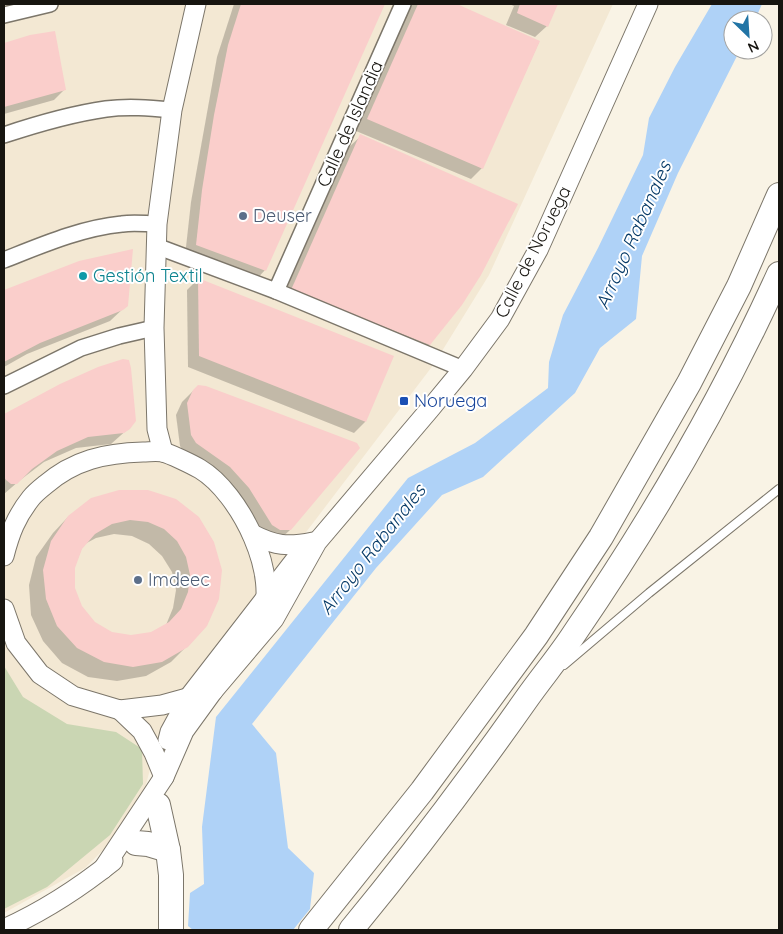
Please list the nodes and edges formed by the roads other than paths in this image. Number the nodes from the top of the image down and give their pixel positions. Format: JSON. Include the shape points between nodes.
{"nodes":[{"id":1,"x":50,"y":4,"type":"edge"},
{"id":2,"x":196,"y":4,"type":"edge"},
{"id":3,"x":403,"y":4,"type":"edge"},
{"id":4,"x":648,"y":4,"type":"edge"},
{"id":5,"x":4,"y":15,"type":"edge"},
{"id":6,"x":172,"y":110,"type":"junction"},
{"id":7,"x":4,"y":135,"type":"edge"},
{"id":8,"x":779,"y":195,"type":"edge"},
{"id":9,"x":157,"y":224,"type":"junction"},
{"id":10,"x":156,"y":246,"type":"junction"},
{"id":11,"x":4,"y":260,"type":"edge"},
{"id":12,"x":779,"y":274,"type":"edge"},
{"id":13,"x":276,"y":292,"type":"junction"},
{"id":14,"x":154,"y":328,"type":"junction"},
{"id":15,"x":463,"y":368,"type":"junction"},
{"id":16,"x":4,"y":386,"type":"edge"},
{"id":17,"x":163,"y":452,"type":"junction"},
{"id":18,"x":779,"y":489,"type":"edge"},
{"id":19,"x":8,"y":522,"type":"edge"},
{"id":20,"x":252,"y":534,"type":"junction"},
{"id":21,"x":317,"y":542,"type":"junction"},
{"id":22,"x":4,"y":556,"type":"edge"},
{"id":23,"x":266,"y":597,"type":"junction"},
{"id":24,"x":4,"y":609,"type":"edge"},
{"id":25,"x":213,"y":691,"type":"junction"},
{"id":26,"x":530,"y":694,"type":"junction"},
{"id":27,"x":189,"y":697,"type":"junction"},
{"id":28,"x":120,"y":710,"type":"junction"},
{"id":29,"x":164,"y":777,"type":"junction"},
{"id":30,"x":158,"y":805,"type":"junction"},
{"id":31,"x":136,"y":843,"type":"junction"},
{"id":32,"x":168,"y":850,"type":"junction"},
{"id":33,"x":104,"y":869,"type":"junction"},
{"id":34,"x":4,"y":929,"type":"edge"},
{"id":35,"x":171,"y":930,"type":"edge"},
{"id":36,"x":311,"y":930,"type":"edge"},
{"id":37,"x":351,"y":930,"type":"edge"}],
"edges":[{"from":1,"to":5,"type":"street"},
{"from":2,"to":6,"type":"street"},
{"from":3,"to":13,"type":"street","name":"Calle de Islandia"},
{"from":4,"to":15,"type":"street","name":"Calle de Noruega","via":[[538,250],[500,318]]},
{"from":6,"to":7,"type":"street","via":[[140,107],[106,109],[37,124]]},
{"from":6,"to":9,"type":"street"},
{"from":8,"to":36,"type":"main road","via":[[739,286],[689,383],[600,537],[536,636],[422,790]]},
{"from":9,"to":10,"type":"street"},
{"from":9,"to":11,"type":"street","via":[[124,223],[92,229]]},
{"from":10,"to":13,"type":"street"},
{"from":10,"to":14,"type":"street"},
{"from":12,"to":26,"type":"main road","via":[[682,464],[574,635]]},
{"from":13,"to":15,"type":"street"},
{"from":14,"to":16,"type":"street","via":[[81,348]]},
{"from":14,"to":17,"type":"street","via":[[157,429]]},
{"from":15,"to":21,"type":"street","name":"Calle de Noruega"},
{"from":17,"to":19,"type":"street","via":[[128,452],[92,458],[59,473]]},
{"from":17,"to":20,"type":"street","via":[[201,469],[222,488]]},
{"from":18,"to":26,"type":"lane"},
{"from":19,"to":22,"type":"street"},
{"from":20,"to":21,"type":"street","via":[[291,546]]},
{"from":20,"to":23,"type":"street","via":[[261,557]]},
{"from":21,"to":23,"type":"street","name":"Calle de Noruega","via":[[298,555]]},
{"from":21,"to":25,"type":"street","name":"Calle de Noruega","via":[[274,619]]},
{"from":23,"to":25,"type":"street","name":"Calle de Noruega","via":[[260,622],[222,669]]},
{"from":23,"to":27,"type":"street","name":"Calle de Noruega"},
{"from":24,"to":28,"type":"street","via":[[16,643],[40,674],[73,696]]},
{"from":25,"to":27,"type":"street"},
{"from":25,"to":29,"type":"street","name":"Calle de Noruega","via":[[184,731]]},
{"from":26,"to":37,"type":"main road","via":[[464,787]]},
{"from":27,"to":28,"type":"street","via":[[162,705]]},
{"from":27,"to":29,"type":"street","name":"Calle de Noruega","via":[[170,732]]},
{"from":28,"to":29,"type":"street","via":[[142,731]]},
{"from":29,"to":30,"type":"street"},
{"from":29,"to":33,"type":"street"},
{"from":30,"to":31,"type":"street"},
{"from":30,"to":32,"type":"main road"},
{"from":31,"to":32,"type":"main road"},
{"from":31,"to":33,"type":"street"},
{"from":32,"to":35,"type":"main road"},
{"from":33,"to":34,"type":"street","via":[[74,892]]}]}
